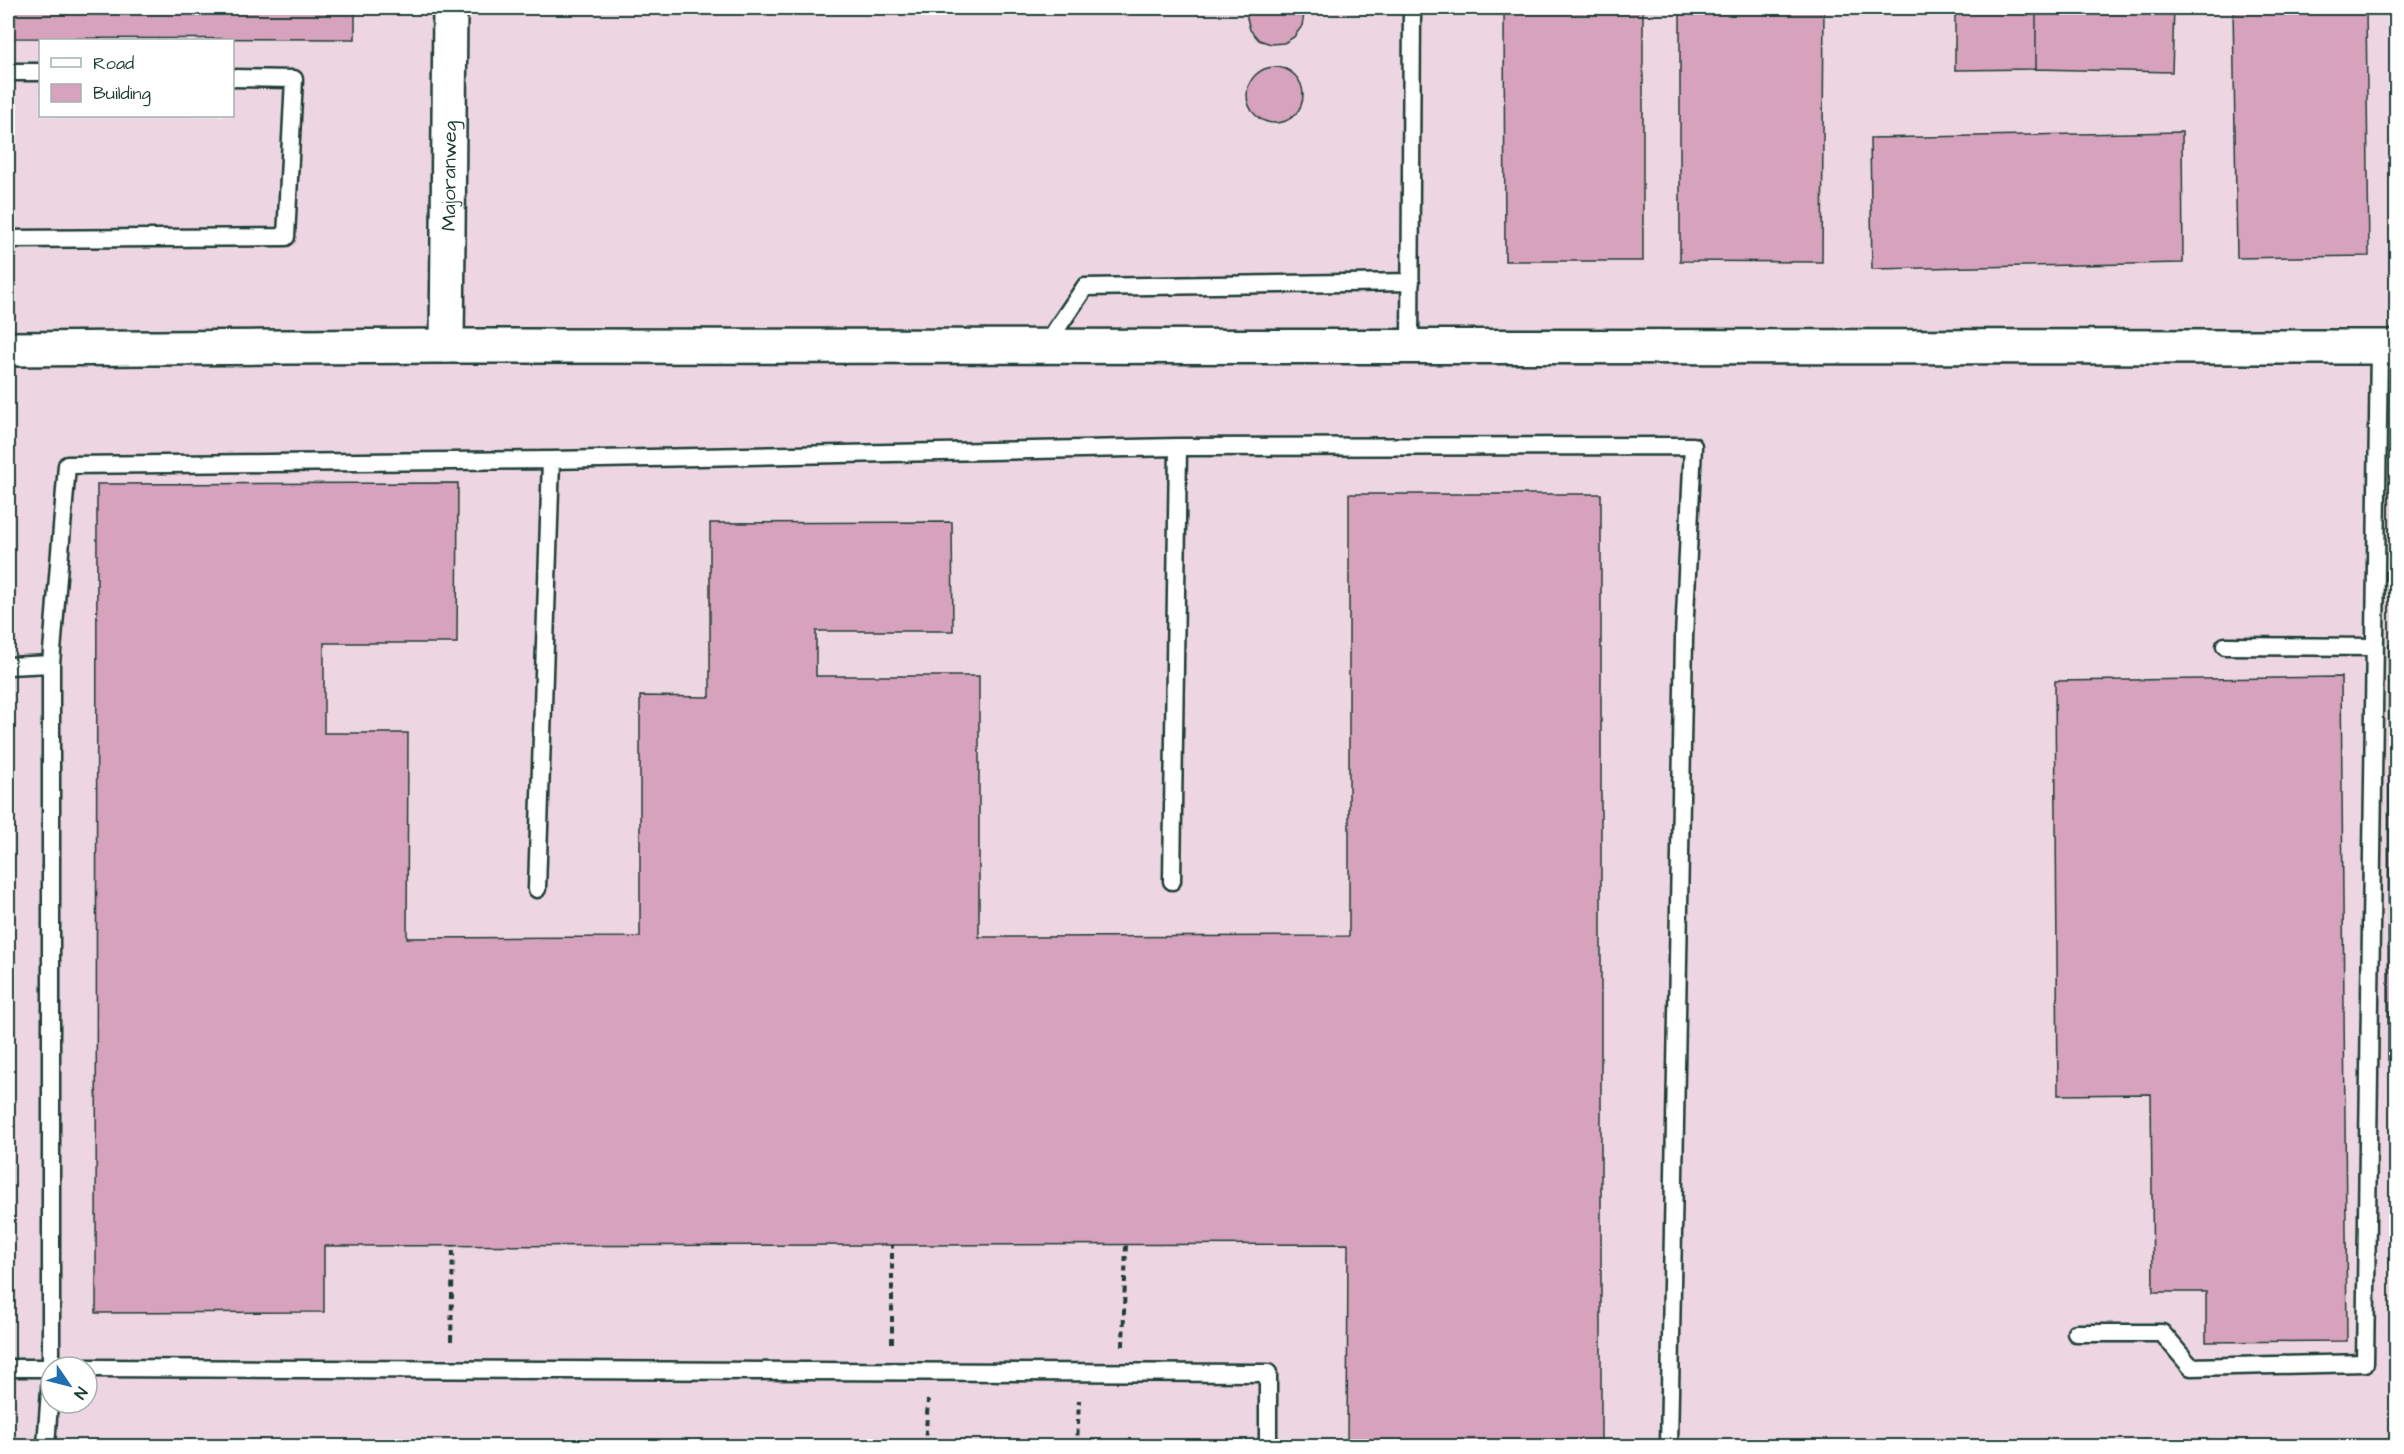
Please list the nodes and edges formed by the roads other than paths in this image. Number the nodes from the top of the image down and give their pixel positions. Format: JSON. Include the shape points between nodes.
{"nodes":[{"id":1,"x":450,"y":8,"type":"edge"},
{"id":2,"x":1412,"y":8,"type":"edge"},
{"id":3,"x":8,"y":72,"type":"edge"},
{"id":4,"x":39,"y":72,"type":"edge"},
{"id":5,"x":234,"y":78,"type":"edge"},
{"id":6,"x":8,"y":239,"type":"edge"},
{"id":7,"x":1411,"y":282,"type":"junction"},
{"id":8,"x":447,"y":346,"type":"junction"},
{"id":9,"x":1045,"y":346,"type":"junction"},
{"id":10,"x":1410,"y":346,"type":"junction"},
{"id":11,"x":2388,"y":347,"type":"edge"},
{"id":12,"x":8,"y":349,"type":"edge"},
{"id":13,"x":1178,"y":447,"type":"junction"},
{"id":14,"x":551,"y":460,"type":"junction"},
{"id":15,"x":2225,"y":646,"type":"dead end"},
{"id":16,"x":2375,"y":647,"type":"junction"},
{"id":17,"x":51,"y":664,"type":"junction"},
{"id":18,"x":8,"y":666,"type":"edge"},
{"id":19,"x":1172,"y":881,"type":"dead end"},
{"id":20,"x":537,"y":889,"type":"dead end"},
{"id":21,"x":2076,"y":1333,"type":"dead end"},
{"id":22,"x":51,"y":1355,"type":"edge"},
{"id":23,"x":8,"y":1368,"type":"edge"},
{"id":24,"x":39,"y":1368,"type":"edge"},
{"id":25,"x":99,"y":1368,"type":"edge"},
{"id":26,"x":48,"y":1415,"type":"edge"},
{"id":27,"x":46,"y":1446,"type":"edge"},
{"id":28,"x":1268,"y":1446,"type":"edge"},
{"id":29,"x":1669,"y":1446,"type":"edge"}],
"edges":[{"from":1,"to":8,"type":"street","name":"Majoranweg"},
{"from":2,"to":7,"type":"lane"},
{"from":3,"to":4,"type":"lane"},
{"from":5,"to":6,"type":"lane","via":[[294,79],[286,237]]},
{"from":7,"to":9,"type":"lane","via":[[1084,286]]},
{"from":7,"to":10,"type":"lane"},
{"from":8,"to":9,"type":"street"},
{"from":8,"to":12,"type":"street"},
{"from":9,"to":10,"type":"street"},
{"from":10,"to":11,"type":"street"},
{"from":11,"to":16,"type":"lane"},
{"from":13,"to":14,"type":"lane"},
{"from":13,"to":19,"type":"lane"},
{"from":13,"to":29,"type":"lane","via":[[1693,446],[1683,637]]},
{"from":14,"to":17,"type":"lane","via":[[67,465]]},
{"from":14,"to":20,"type":"lane"},
{"from":15,"to":16,"type":"lane"},
{"from":16,"to":21,"type":"lane","via":[[2365,1363],[2191,1367],[2162,1333]]},
{"from":17,"to":18,"type":"lane"},
{"from":17,"to":22,"type":"lane"},
{"from":23,"to":24,"type":"lane"},
{"from":25,"to":28,"type":"lane","via":[[1268,1373]]},
{"from":26,"to":27,"type":"lane"}]}
